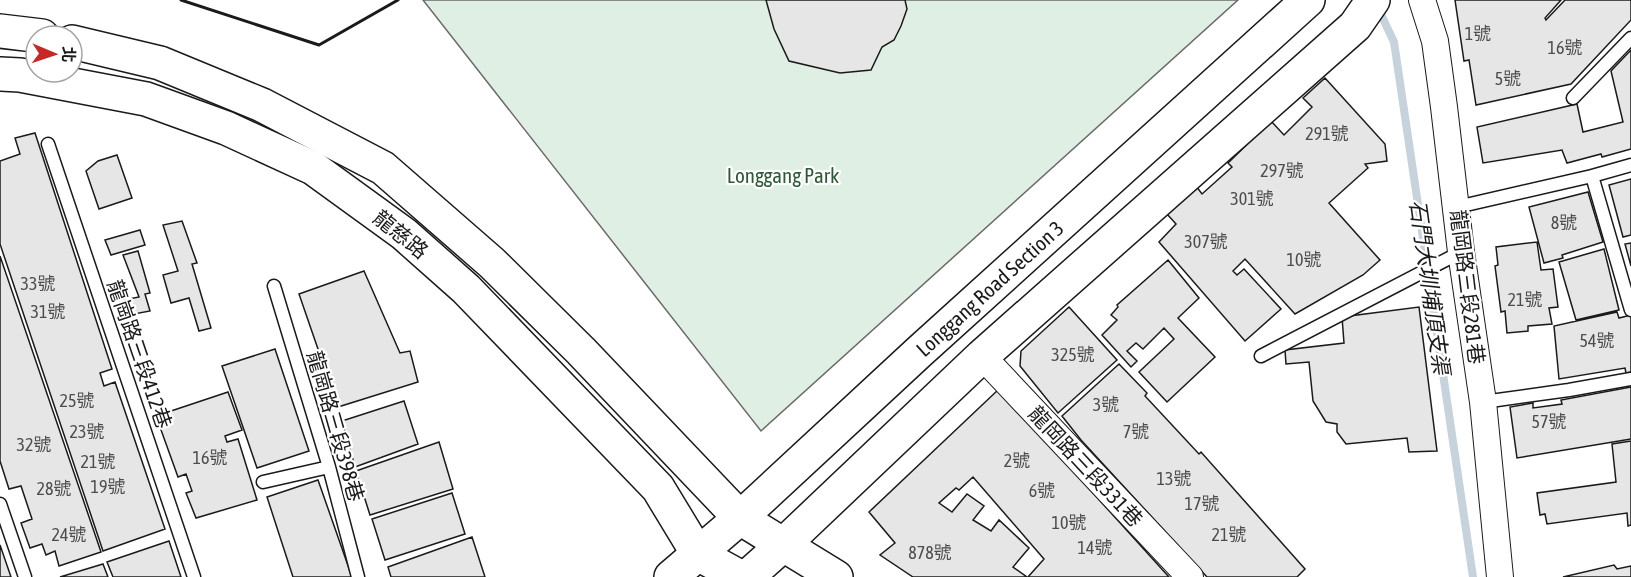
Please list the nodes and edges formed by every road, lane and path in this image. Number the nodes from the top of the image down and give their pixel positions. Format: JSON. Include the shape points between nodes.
{"nodes":[{"id":1,"x":1308,"y":0,"type":"edge"},
{"id":2,"x":1373,"y":0,"type":"edge"},
{"id":3,"x":1422,"y":0,"type":"edge"},
{"id":4,"x":0,"y":31,"type":"edge"},
{"id":5,"x":24,"y":34,"type":"edge"},
{"id":6,"x":1631,"y":38,"type":"edge"},
{"id":7,"x":84,"y":45,"type":"edge"},
{"id":8,"x":0,"y":74,"type":"edge"},
{"id":9,"x":1573,"y":98,"type":"dead end"},
{"id":10,"x":48,"y":144,"type":"dead end"},
{"id":11,"x":1631,"y":165,"type":"edge"},
{"id":12,"x":1592,"y":176,"type":"junction"},
{"id":13,"x":1457,"y":207,"type":"junction"},
{"id":14,"x":1461,"y":252,"type":"junction"},
{"id":15,"x":274,"y":286,"type":"dead end"},
{"id":16,"x":1630,"y":310,"type":"edge"},
{"id":17,"x":982,"y":356,"type":"junction"},
{"id":18,"x":1261,"y":356,"type":"dead end"},
{"id":19,"x":1631,"y":379,"type":"edge"},
{"id":20,"x":1483,"y":402,"type":"junction"},
{"id":21,"x":329,"y":467,"type":"junction"},
{"id":22,"x":263,"y":482,"type":"dead end"},
{"id":23,"x":0,"y":504,"type":"edge"},
{"id":24,"x":740,"y":518,"type":"junction"},
{"id":25,"x":784,"y":544,"type":"junction"},
{"id":26,"x":698,"y":554,"type":"junction"},
{"id":27,"x":25,"y":577,"type":"edge"},
{"id":28,"x":194,"y":577,"type":"edge"},
{"id":29,"x":358,"y":577,"type":"edge"},
{"id":30,"x":671,"y":577,"type":"edge"},
{"id":31,"x":740,"y":577,"type":"edge"},
{"id":32,"x":747,"y":577,"type":"edge"},
{"id":33,"x":836,"y":577,"type":"edge"},
{"id":34,"x":1190,"y":577,"type":"edge"},
{"id":35,"x":1500,"y":577,"type":"edge"}],
"edges":[{"from":1,"to":24,"type":"street","name":"Longgang Road Section 3"},
{"from":2,"to":17,"type":"street","name":"Longgang Road Section 3","via":[[1355,26]]},
{"from":3,"to":13,"type":"street","name":"龍岡路三段281巷","via":[[1435,41]]},
{"from":4,"to":5,"type":"street"},
{"from":6,"to":9,"type":"lane"},
{"from":7,"to":24,"type":"street","name":"龍慈路","via":[[160,63],[242,96],[383,168],[492,263]]},
{"from":8,"to":26,"type":"street","name":"龍慈路","via":[[146,99],[226,128],[313,168],[404,234],[466,289],[658,488]]},
{"from":10,"to":28,"type":"lane","name":"龍崗路三段412巷"},
{"from":11,"to":12,"type":"lane"},
{"from":12,"to":13,"type":"lane"},
{"from":12,"to":16,"type":"lane"},
{"from":13,"to":14,"type":"street","name":"龍岡路三段281巷"},
{"from":14,"to":18,"type":"lane"},
{"from":14,"to":20,"type":"street","name":"龍岡路三段281巷"},
{"from":15,"to":21,"type":"lane","name":"龍崗路三段398巷"},
{"from":17,"to":25,"type":"street","name":"Longgang Road Section 3"},
{"from":17,"to":34,"type":"street","name":"龍岡路三段331巷"},
{"from":19,"to":20,"type":"lane"},
{"from":20,"to":35,"type":"street","name":"龍岡路三段281巷"},
{"from":21,"to":22,"type":"lane"},
{"from":21,"to":29,"type":"lane","name":"龍崗路三段398巷"},
{"from":23,"to":27,"type":"lane"},
{"from":24,"to":25,"type":"street","name":"龍慈路"},
{"from":24,"to":26,"type":"street","name":"Longgang Road Section 3"},
{"from":25,"to":32,"type":"street","name":"Longgang Road Section 3"},
{"from":25,"to":33,"type":"street","name":"龍慈路"},
{"from":26,"to":30,"type":"street","name":"Longgang Road Section 3"},
{"from":26,"to":31,"type":"street"}]}
